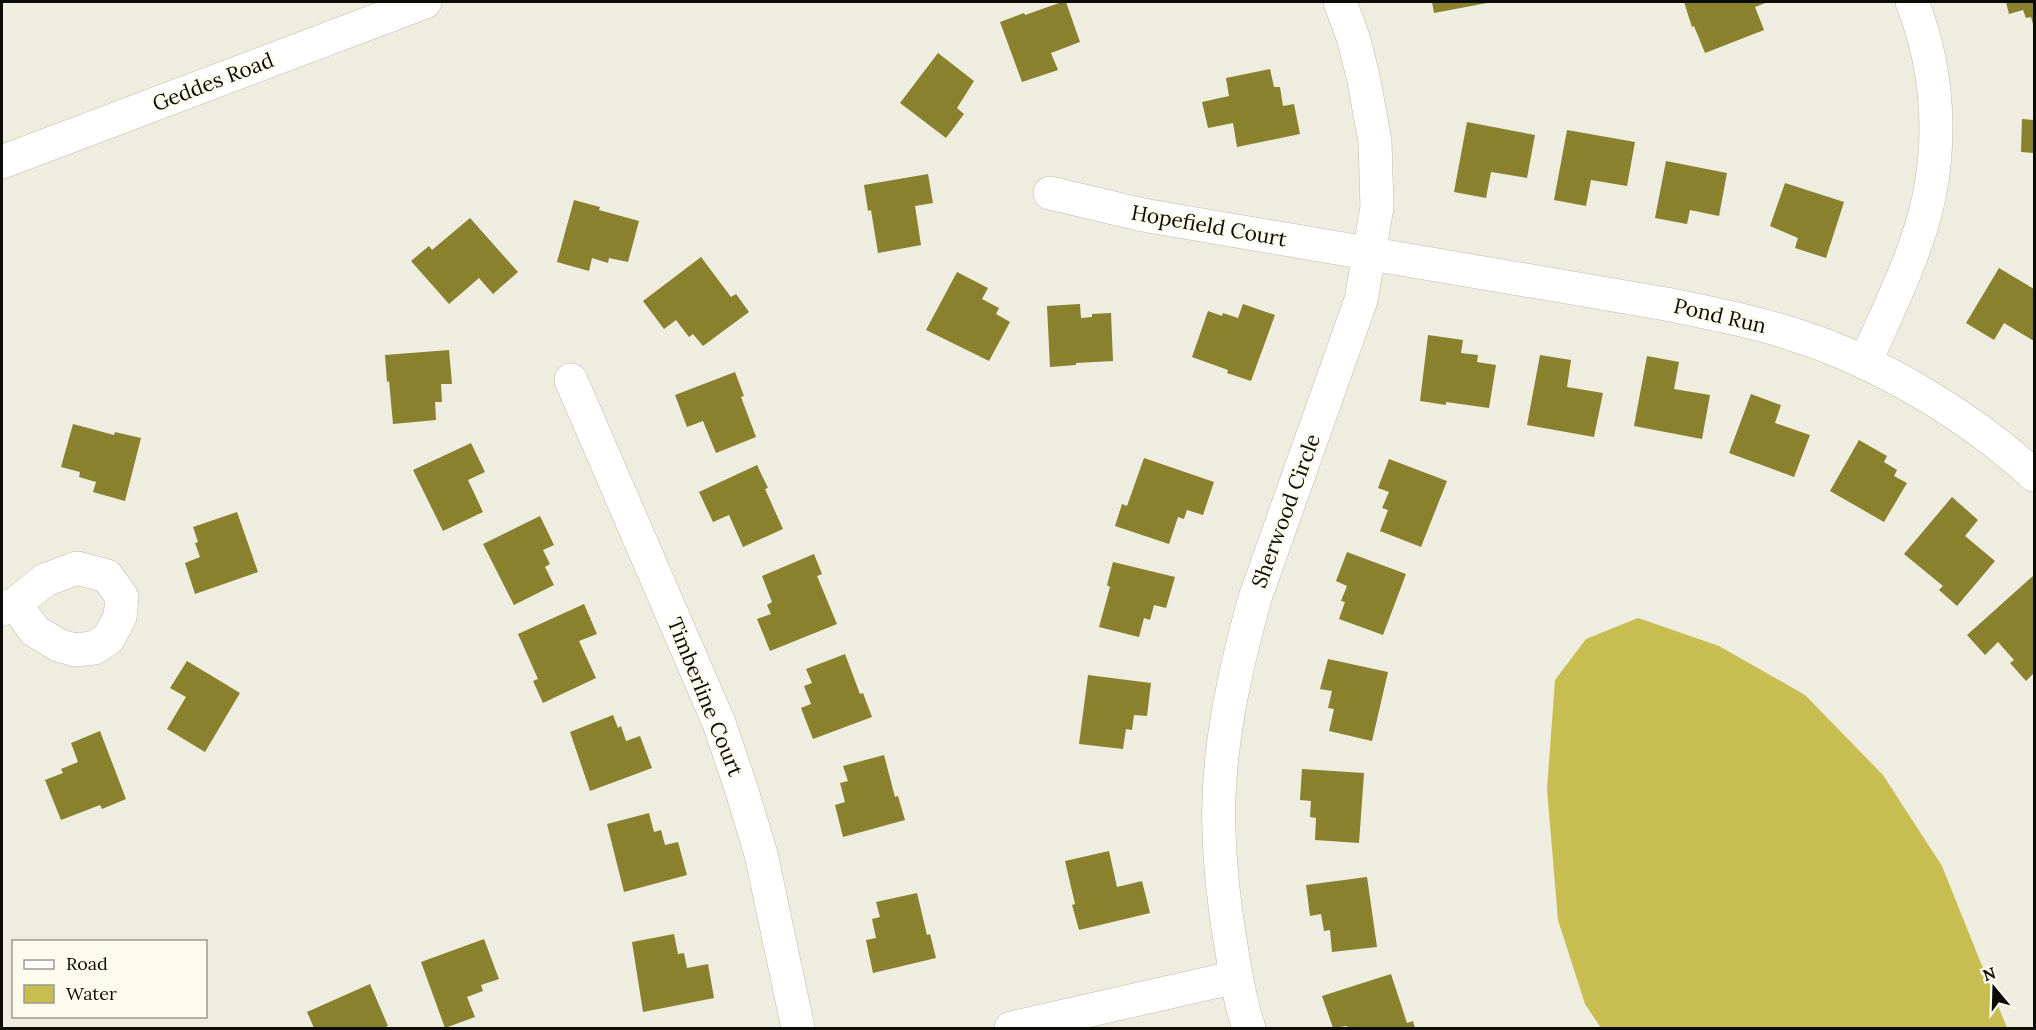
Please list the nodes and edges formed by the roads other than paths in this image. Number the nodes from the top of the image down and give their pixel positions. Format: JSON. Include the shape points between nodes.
{"nodes":[{"id":1,"x":425,"y":2,"type":"edge"},
{"id":2,"x":1340,"y":2,"type":"edge"},
{"id":3,"x":1912,"y":2,"type":"edge"},
{"id":4,"x":2,"y":162,"type":"edge"},
{"id":5,"x":1050,"y":193,"type":"dead end"},
{"id":6,"x":1369,"y":254,"type":"junction"},
{"id":7,"x":1865,"y":363,"type":"junction"},
{"id":8,"x":571,"y":380,"type":"dead end"},
{"id":9,"x":2034,"y":475,"type":"edge"},
{"id":10,"x":1236,"y":977,"type":"junction"},
{"id":11,"x":798,"y":1029,"type":"edge"},
{"id":12,"x":1011,"y":1029,"type":"edge"},
{"id":13,"x":1249,"y":1029,"type":"edge"}],
"edges":[{"from":1,"to":4,"type":"street","name":"Geddes Road"},
{"from":2,"to":6,"type":"street","name":"Sherwood Circle","via":[[1363,76],[1375,141],[1377,207]]},
{"from":3,"to":7,"type":"street","via":[[1929,50],[1936,107],[1936,152],[1917,241]]},
{"from":5,"to":6,"type":"street","name":"Hopefield Court","via":[[1143,215]]},
{"from":6,"to":7,"type":"street","name":"Pond Run","via":[[1732,317],[1796,335]]},
{"from":6,"to":10,"type":"street","name":"Sherwood Circle","via":[[1361,300],[1255,598],[1230,696],[1221,762],[1219,829]]},
{"from":7,"to":9,"type":"street","name":"Pond Run","via":[[1969,423]]},
{"from":8,"to":11,"type":"street","name":"Timberline Court","via":[[719,723],[761,854]]},
{"from":10,"to":12,"type":"street"},
{"from":10,"to":13,"type":"street","name":"Sherwood Circle"}]}
